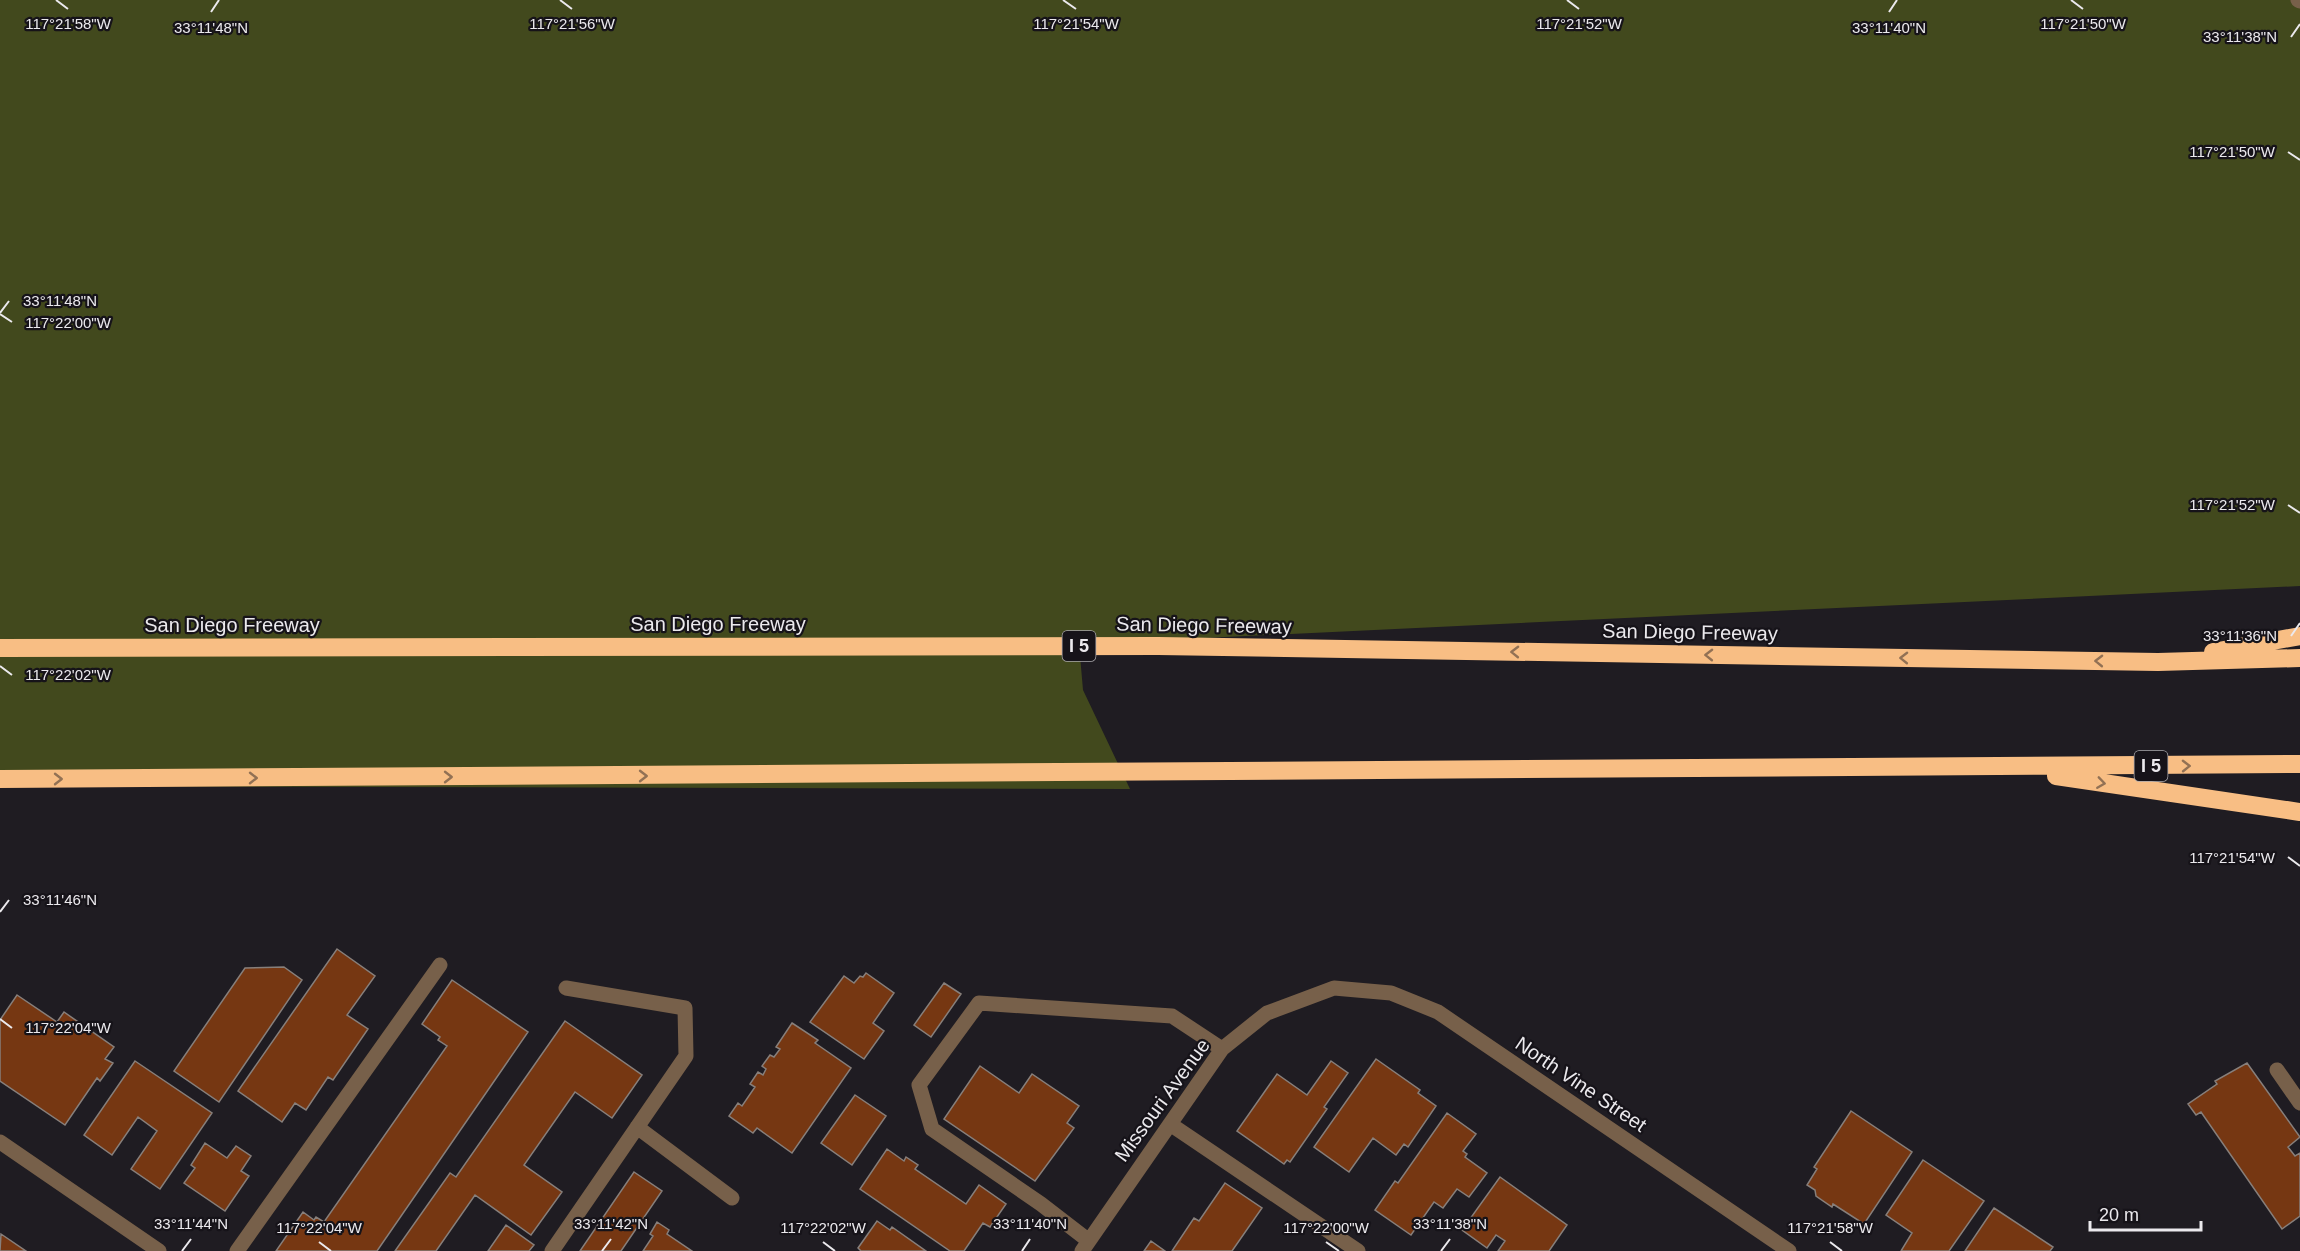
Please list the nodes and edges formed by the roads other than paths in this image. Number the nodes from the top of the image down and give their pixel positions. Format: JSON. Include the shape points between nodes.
{"nodes":[{"id":1,"x":2300,"y":636,"type":"edge"},
{"id":2,"x":0,"y":648,"type":"edge"},
{"id":3,"x":2300,"y":658,"type":"edge"},
{"id":4,"x":2158,"y":662,"type":"junction"},
{"id":5,"x":2300,"y":764,"type":"edge"},
{"id":6,"x":2001,"y":768,"type":"junction"},
{"id":7,"x":0,"y":779,"type":"edge"},
{"id":8,"x":2300,"y":812,"type":"edge"},
{"id":9,"x":440,"y":965,"type":"dead end"},
{"id":10,"x":566,"y":988,"type":"dead end"},
{"id":11,"x":1334,"y":988,"type":"joint"},
{"id":12,"x":1222,"y":1049,"type":"junction"},
{"id":13,"x":2277,"y":1070,"type":"dead end"},
{"id":14,"x":2300,"y":1103,"type":"edge"},
{"id":15,"x":1170,"y":1124,"type":"junction"},
{"id":16,"x":637,"y":1127,"type":"junction"},
{"id":17,"x":0,"y":1142,"type":"edge"},
{"id":18,"x":732,"y":1198,"type":"dead end"},
{"id":19,"x":1086,"y":1246,"type":"edge"},
{"id":20,"x":159,"y":1251,"type":"edge"},
{"id":21,"x":237,"y":1251,"type":"edge"},
{"id":22,"x":552,"y":1251,"type":"edge"},
{"id":23,"x":1358,"y":1251,"type":"edge"},
{"id":24,"x":1789,"y":1251,"type":"edge"}],
"edges":[{"from":1,"to":4,"type":"highway"},
{"from":4,"to":2,"type":"highway","name":"San Diego Freeway","number":"I 5","one_way":true,"via":[[1158,646]]},
{"from":3,"to":4,"type":"highway","name":"San Diego Freeway","number":"I 5"},
{"from":6,"to":5,"type":"highway","number":"I 5","one_way":true},
{"from":7,"to":6,"type":"highway","number":"I 5","one_way":true},
{"from":6,"to":8,"type":"highway","one_way":true},
{"from":9,"to":21,"type":"street"},
{"from":10,"to":16,"type":"street","via":[[685,1008],[686,1056]]},
{"from":11,"to":12,"type":"street","name":"Missouri Avenue","via":[[1267,1013]]},
{"from":11,"to":24,"type":"street","name":"North Vine Street","via":[[1390,993],[1438,1012]]},
{"from":12,"to":15,"type":"street","name":"Missouri Avenue"},
{"from":12,"to":19,"type":"street","via":[[1172,1016],[979,1003],[919,1085],[932,1129],[1041,1204]]},
{"from":13,"to":14,"type":"street"},
{"from":15,"to":19,"type":"street","name":"Missouri Avenue"},
{"from":15,"to":23,"type":"street"},
{"from":16,"to":18,"type":"street"},
{"from":16,"to":22,"type":"street"},
{"from":17,"to":20,"type":"street"}]}
